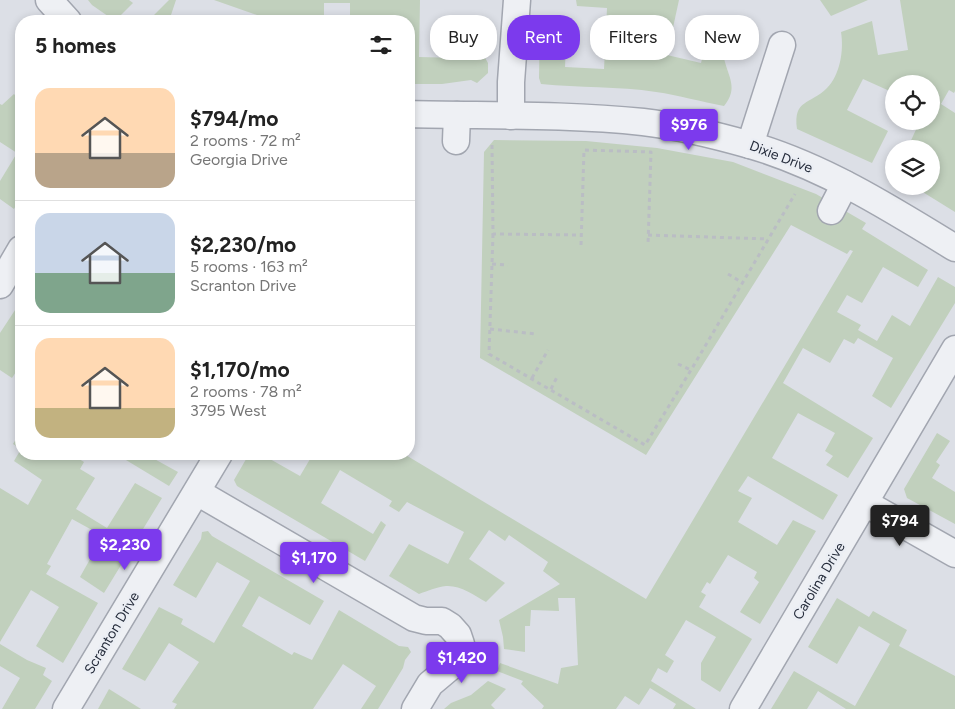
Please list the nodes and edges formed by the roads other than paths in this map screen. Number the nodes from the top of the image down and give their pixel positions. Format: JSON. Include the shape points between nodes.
{"nodes":[{"id":1,"x":49,"y":0,"type":"edge"},
{"id":2,"x":517,"y":0,"type":"edge"},
{"id":3,"x":63,"y":15,"type":"edge"},
{"id":4,"x":782,"y":45,"type":"dead end"},
{"id":5,"x":415,"y":116,"type":"edge"},
{"id":6,"x":511,"y":116,"type":"junction"},
{"id":7,"x":750,"y":145,"type":"junction"},
{"id":8,"x":844,"y":184,"type":"junction"},
{"id":9,"x":831,"y":211,"type":"dead end"},
{"id":10,"x":955,"y":248,"type":"edge"},
{"id":11,"x":15,"y":259,"type":"edge"},
{"id":12,"x":0,"y":285,"type":"edge"},
{"id":13,"x":955,"y":349,"type":"edge"},
{"id":14,"x":216,"y":460,"type":"edge"},
{"id":15,"x":197,"y":492,"type":"junction"},
{"id":16,"x":865,"y":503,"type":"junction"},
{"id":17,"x":955,"y":554,"type":"edge"},
{"id":18,"x":66,"y":709,"type":"edge"},
{"id":19,"x":415,"y":709,"type":"edge"},
{"id":20,"x":743,"y":709,"type":"edge"}],
"edges":[{"from":1,"to":3,"type":"street"},
{"from":2,"to":6,"type":"street"},
{"from":4,"to":7,"type":"street"},
{"from":5,"to":6,"type":"street","name":"Dixie Drive","via":[[457,128]]},
{"from":6,"to":7,"type":"street","name":"Dixie Drive","via":[[644,122]]},
{"from":7,"to":8,"type":"street","name":"Dixie Drive"},
{"from":8,"to":9,"type":"street"},
{"from":8,"to":10,"type":"street","name":"Dixie Drive"},
{"from":11,"to":12,"type":"street"},
{"from":13,"to":16,"type":"street","name":"Carolina Drive"},
{"from":14,"to":15,"type":"street","name":"Scranton Drive"},
{"from":15,"to":18,"type":"street","name":"Scranton Drive"},
{"from":15,"to":19,"type":"street","via":[[414,618],[442,621],[450,626],[458,635],[460,655],[430,684]]},
{"from":16,"to":17,"type":"street"},
{"from":16,"to":20,"type":"street","name":"Carolina Drive"}]}
